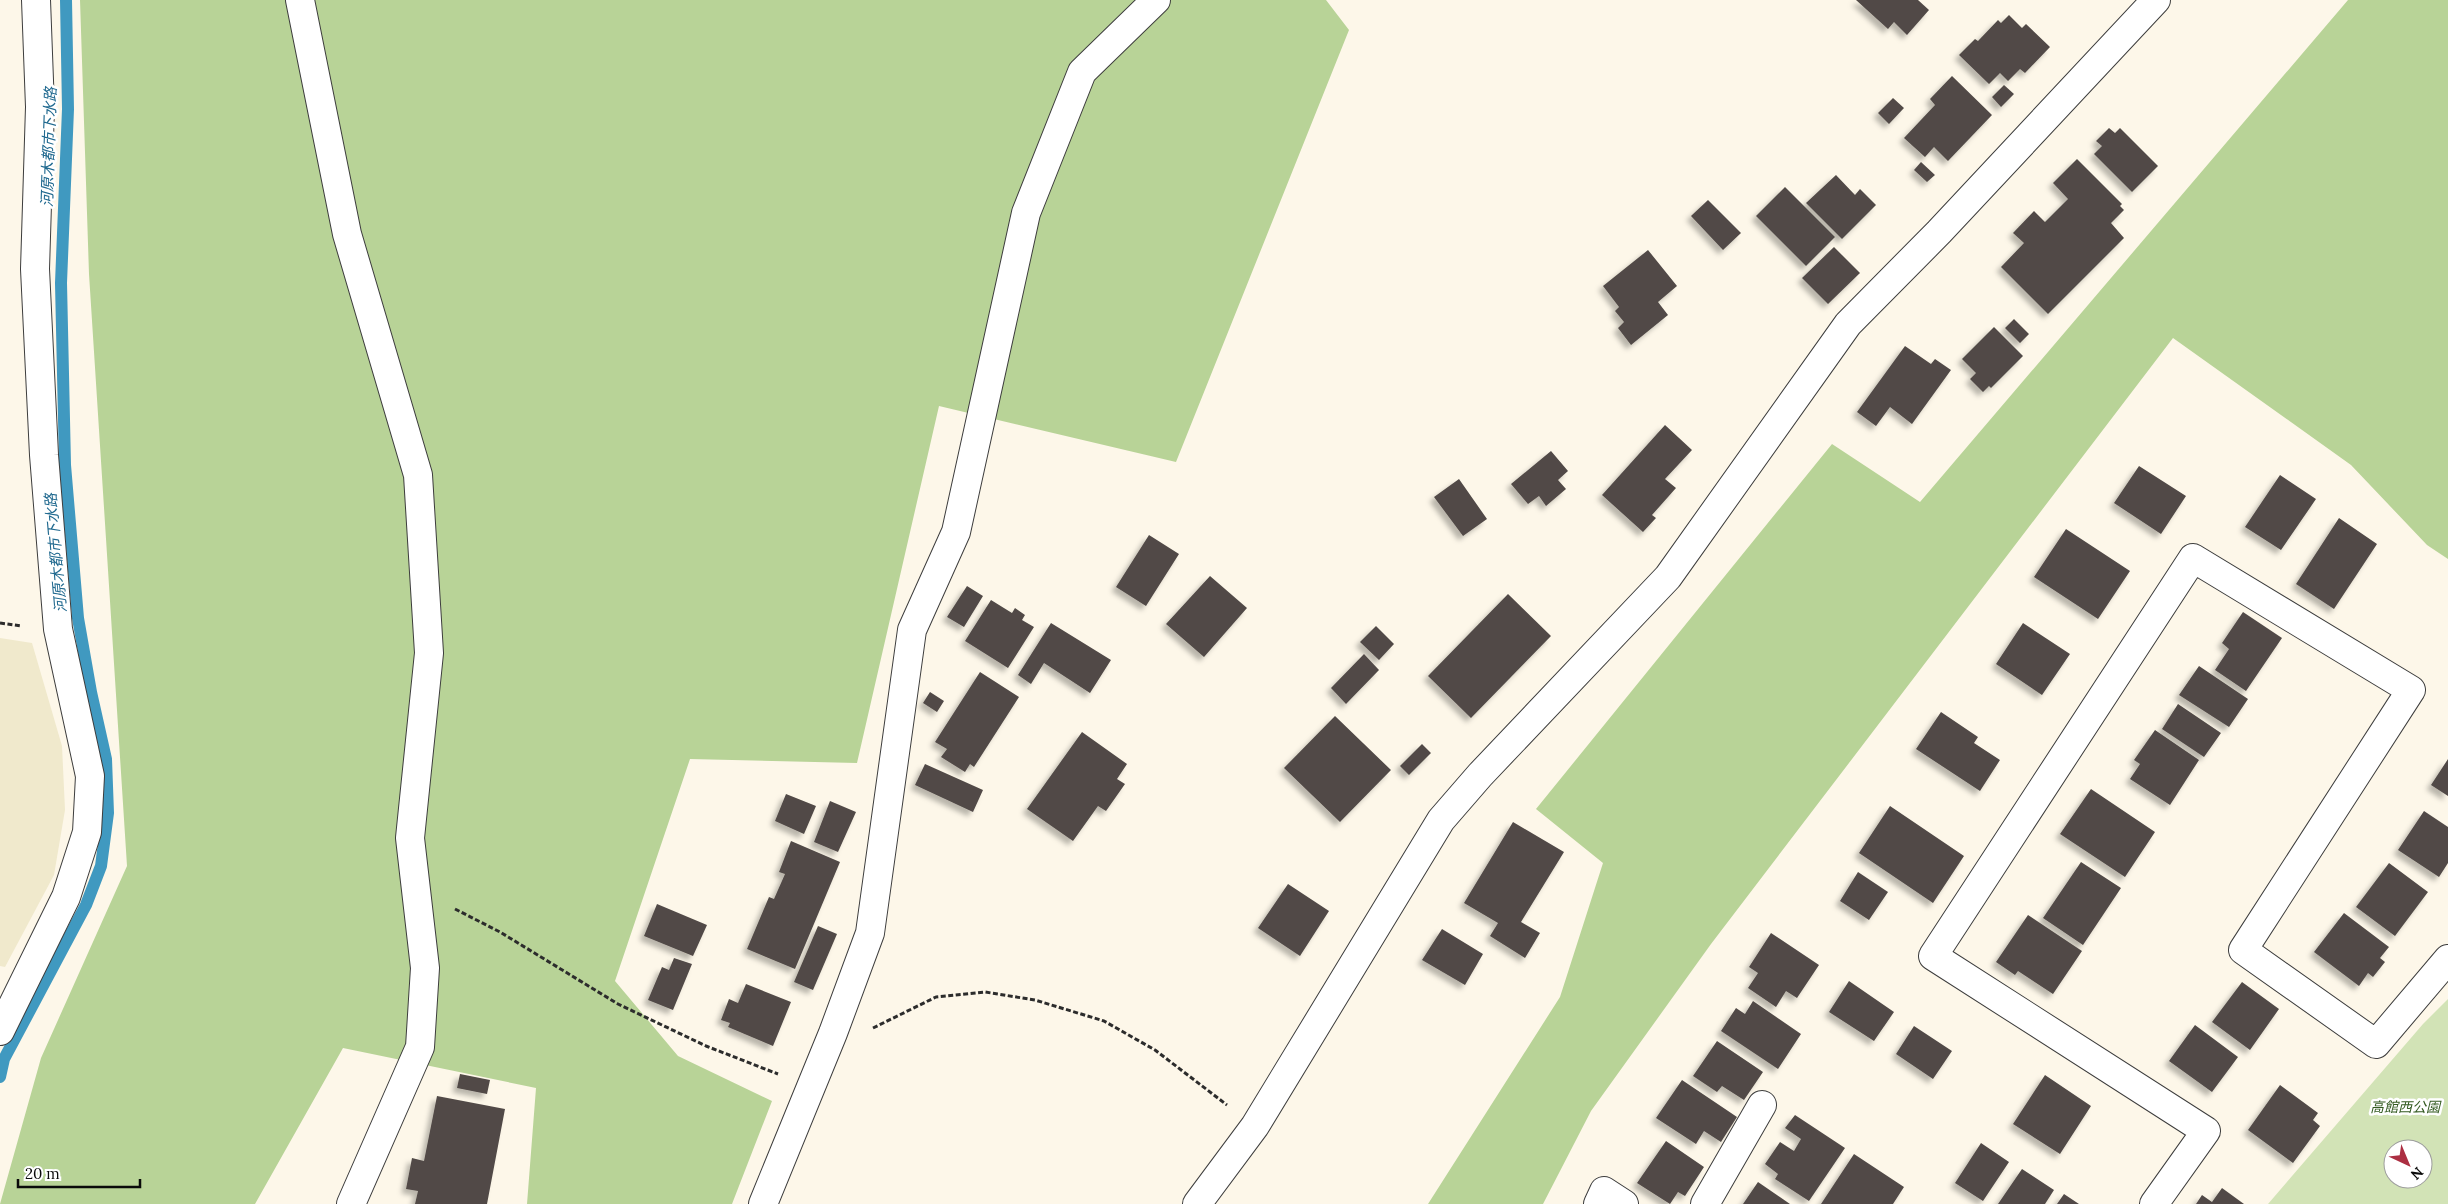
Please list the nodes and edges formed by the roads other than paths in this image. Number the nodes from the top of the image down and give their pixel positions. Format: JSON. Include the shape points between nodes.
{"nodes":[{"id":1,"x":36,"y":0,"type":"edge"},
{"id":2,"x":300,"y":0,"type":"edge"},
{"id":3,"x":1156,"y":0,"type":"edge"},
{"id":4,"x":2156,"y":0,"type":"edge"},
{"id":5,"x":2448,"y":958,"type":"edge"},
{"id":6,"x":0,"y":1031,"type":"edge"},
{"id":7,"x":1762,"y":1105,"type":"dead end"},
{"id":8,"x":350,"y":1204,"type":"edge"},
{"id":9,"x":763,"y":1204,"type":"edge"},
{"id":10,"x":1197,"y":1204,"type":"edge"},
{"id":11,"x":1598,"y":1204,"type":"edge"},
{"id":12,"x":1624,"y":1204,"type":"edge"},
{"id":13,"x":1705,"y":1204,"type":"edge"},
{"id":14,"x":2154,"y":1204,"type":"edge"}],
"edges":[{"from":1,"to":6,"type":"street","via":[[40,107],[34,269],[45,464],[58,629],[90,776],[87,832],[66,897]]},
{"from":2,"to":8,"type":"street","via":[[347,234],[418,475],[429,653],[410,838],[425,968],[420,1047]]},
{"from":3,"to":9,"type":"street","via":[[1082,72],[1026,213],[956,532],[912,630],[870,933]]},
{"from":4,"to":10,"type":"street","via":[[1939,232],[1848,324],[1668,577],[1441,820],[1255,1126]]},
{"from":5,"to":14,"type":"street","via":[[2376,1044],[2243,950],[2411,690],[2193,558],[1934,956],[2206,1131]]},
{"from":7,"to":13,"type":"street"},
{"from":11,"to":12,"type":"street","via":[[1604,1191]]}]}
